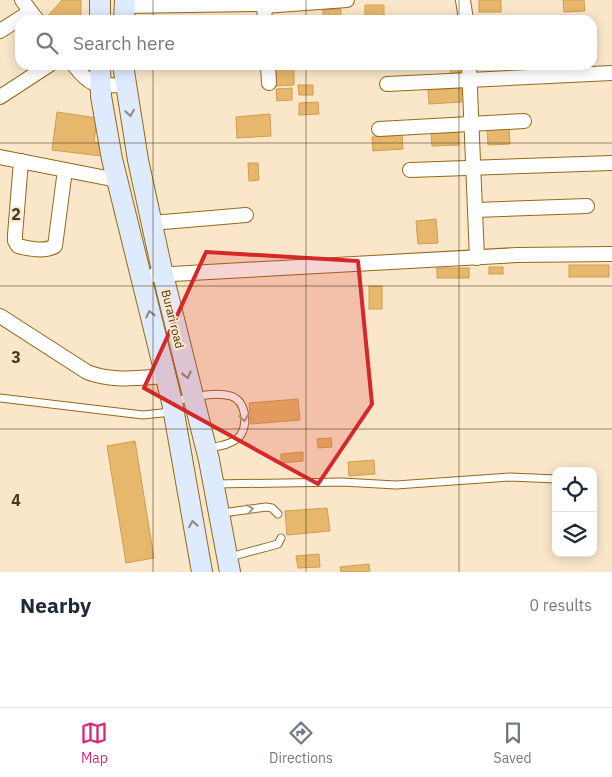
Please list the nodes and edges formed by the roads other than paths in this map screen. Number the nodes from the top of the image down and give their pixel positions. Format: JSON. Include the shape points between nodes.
{"nodes":[{"id":1,"x":22,"y":0,"type":"edge"},
{"id":2,"x":100,"y":0,"type":"edge"},
{"id":3,"x":347,"y":0,"type":"edge"},
{"id":4,"x":463,"y":0,"type":"edge"},
{"id":5,"x":125,"y":9,"type":"edge"},
{"id":6,"x":264,"y":13,"type":"edge"},
{"id":7,"x":32,"y":15,"type":"edge"},
{"id":8,"x":100,"y":15,"type":"edge"},
{"id":9,"x":465,"y":15,"type":"edge"},
{"id":10,"x":15,"y":24,"type":"edge"},
{"id":11,"x":0,"y":31,"type":"edge"},
{"id":12,"x":41,"y":70,"type":"edge"},
{"id":13,"x":78,"y":70,"type":"edge"},
{"id":14,"x":100,"y":70,"type":"edge"},
{"id":15,"x":124,"y":70,"type":"edge"},
{"id":16,"x":268,"y":70,"type":"edge"},
{"id":17,"x":469,"y":70,"type":"edge"},
{"id":18,"x":612,"y":74,"type":"edge"},
{"id":19,"x":470,"y":79,"type":"junction"},
{"id":20,"x":269,"y":83,"type":"dead end"},
{"id":21,"x":387,"y":84,"type":"dead end"},
{"id":22,"x":100,"y":85,"type":"junction"},
{"id":23,"x":126,"y":85,"type":"junction"},
{"id":24,"x":0,"y":97,"type":"edge"},
{"id":25,"x":524,"y":121,"type":"dead end"},
{"id":26,"x":472,"y":123,"type":"junction"},
{"id":27,"x":379,"y":129,"type":"dead end"},
{"id":28,"x":0,"y":157,"type":"edge"},
{"id":29,"x":21,"y":161,"type":"junction"},
{"id":30,"x":612,"y":164,"type":"edge"},
{"id":31,"x":474,"y":167,"type":"junction"},
{"id":32,"x":65,"y":170,"type":"junction"},
{"id":33,"x":410,"y":170,"type":"dead end"},
{"id":34,"x":117,"y":180,"type":"junction"},
{"id":35,"x":587,"y":206,"type":"dead end"},
{"id":36,"x":475,"y":210,"type":"junction"},
{"id":37,"x":246,"y":216,"type":"dead end"},
{"id":38,"x":152,"y":223,"type":"junction"},
{"id":39,"x":612,"y":254,"type":"edge"},
{"id":40,"x":477,"y":258,"type":"junction"},
{"id":41,"x":163,"y":275,"type":"junction"},
{"id":42,"x":141,"y":276,"type":"junction"},
{"id":43,"x":0,"y":316,"type":"edge"},
{"id":44,"x":165,"y":376,"type":"junction"},
{"id":45,"x":0,"y":398,"type":"edge"},
{"id":46,"x":192,"y":398,"type":"junction"},
{"id":47,"x":172,"y":407,"type":"junction"},
{"id":48,"x":206,"y":448,"type":"junction"},
{"id":49,"x":552,"y":479,"type":"edge"},
{"id":50,"x":213,"y":484,"type":"junction"},
{"id":51,"x":219,"y":514,"type":"junction"},
{"id":52,"x":278,"y":514,"type":"dead end"},
{"id":53,"x":281,"y":538,"type":"dead end"},
{"id":54,"x":228,"y":565,"type":"edge"},
{"id":55,"x":202,"y":572,"type":"edge"}],
"edges":[{"from":1,"to":7,"type":"street"},
{"from":2,"to":8,"type":"main road"},
{"from":3,"to":6,"type":"street"},
{"from":4,"to":9,"type":"street"},
{"from":5,"to":6,"type":"street","via":[[257,4]]},
{"from":10,"to":11,"type":"street"},
{"from":12,"to":24,"type":"street"},
{"from":13,"to":22,"type":"street","via":[[89,82]]},
{"from":14,"to":22,"type":"main road","name":"Burari road"},
{"from":15,"to":23,"type":"main road","name":"Burari road"},
{"from":16,"to":20,"type":"street"},
{"from":17,"to":19,"type":"street"},
{"from":18,"to":19,"type":"street"},
{"from":19,"to":21,"type":"street"},
{"from":19,"to":26,"type":"street"},
{"from":22,"to":23,"type":"street"},
{"from":22,"to":34,"type":"main road","name":"Burari road"},
{"from":23,"to":38,"type":"main road","name":"Burari road","one_way":true},
{"from":25,"to":26,"type":"street"},
{"from":26,"to":27,"type":"street"},
{"from":26,"to":31,"type":"street"},
{"from":28,"to":29,"type":"street"},
{"from":29,"to":32,"type":"street"},
{"from":29,"to":32,"type":"street","via":[[15,235],[18,246],[46,249],[55,246]]},
{"from":30,"to":31,"type":"street"},
{"from":31,"to":33,"type":"street"},
{"from":31,"to":36,"type":"street"},
{"from":32,"to":34,"type":"street"},
{"from":34,"to":42,"type":"main road","name":"Burari road"},
{"from":35,"to":36,"type":"street"},
{"from":36,"to":40,"type":"street"},
{"from":37,"to":38,"type":"street"},
{"from":38,"to":41,"type":"main road","name":"Burari road"},
{"from":39,"to":40,"type":"street"},
{"from":40,"to":41,"type":"street"},
{"from":41,"to":42,"type":"street"},
{"from":41,"to":46,"type":"main road","name":"Burari road","one_way":true},
{"from":44,"to":42,"type":"main road","name":"Burari road","one_way":true},
{"from":43,"to":44,"type":"street","via":[[98,376],[120,379]]},
{"from":44,"to":47,"type":"main road","name":"Burari road"},
{"from":45,"to":47,"type":"lane","via":[[143,415]]},
{"from":46,"to":47,"type":"lane"},
{"from":46,"to":48,"type":"main road","name":"Burari road"},
{"from":46,"to":48,"type":"lane","one_way":true,"via":[[233,397],[239,400],[244,413],[243,433],[236,440]]},
{"from":55,"to":47,"type":"main road","name":"Burari road","one_way":true},
{"from":48,"to":50,"type":"main road","name":"Burari road"},
{"from":49,"to":50,"type":"lane","via":[[510,477],[396,485],[342,482]]},
{"from":50,"to":51,"type":"main road","name":"Burari road"},
{"from":51,"to":52,"type":"lane","one_way":true,"via":[[266,507]]},
{"from":51,"to":54,"type":"main road","name":"Burari road"},
{"from":53,"to":54,"type":"lane","via":[[278,544]]}]}
